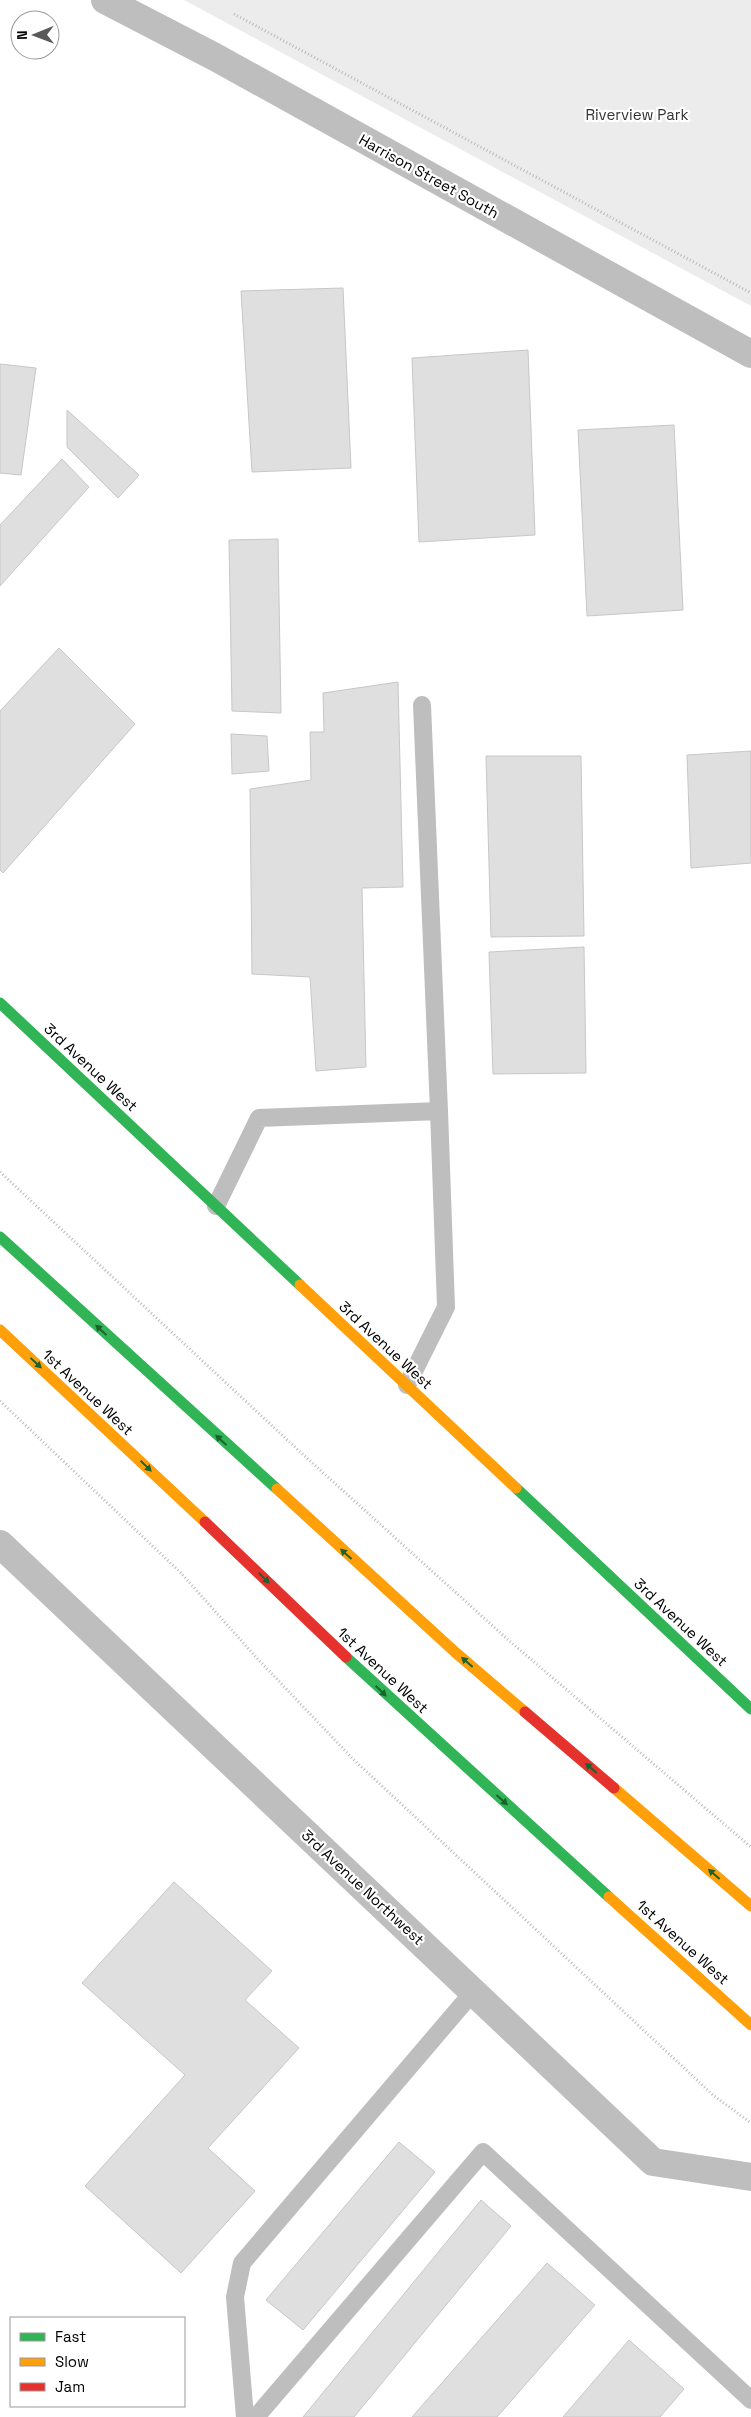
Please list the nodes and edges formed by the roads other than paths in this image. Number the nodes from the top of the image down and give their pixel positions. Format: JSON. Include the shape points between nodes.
{"nodes":[{"id":1,"x":106,"y":0,"type":"edge"},
{"id":2,"x":751,"y":354,"type":"edge"},
{"id":3,"x":422,"y":705,"type":"dead end"},
{"id":4,"x":0,"y":1003,"type":"edge"},
{"id":5,"x":439,"y":1111,"type":"junction"},
{"id":6,"x":216,"y":1206,"type":"junction"},
{"id":7,"x":0,"y":1237,"type":"edge"},
{"id":8,"x":0,"y":1330,"type":"edge"},
{"id":9,"x":406,"y":1385,"type":"junction"},
{"id":10,"x":0,"y":1544,"type":"edge"},
{"id":11,"x":751,"y":1709,"type":"edge"},
{"id":12,"x":751,"y":1906,"type":"edge"},
{"id":13,"x":473,"y":1992,"type":"junction"},
{"id":14,"x":751,"y":2025,"type":"edge"},
{"id":15,"x":751,"y":2177,"type":"edge"},
{"id":16,"x":751,"y":2400,"type":"edge"},
{"id":17,"x":245,"y":2417,"type":"edge"},
{"id":18,"x":256,"y":2417,"type":"edge"}],
"edges":[{"from":1,"to":2,"type":"street","name":"Harrison Street South"},
{"from":3,"to":5,"type":"lane"},
{"from":4,"to":6,"type":"main road","name":"3rd Avenue West"},
{"from":5,"to":6,"type":"lane","via":[[259,1118]]},
{"from":5,"to":9,"type":"lane","via":[[446,1307]]},
{"from":6,"to":9,"type":"main road","name":"3rd Avenue West"},
{"from":12,"to":7,"type":"main road","one_way":true,"via":[[455,1652]]},
{"from":8,"to":14,"type":"main road","name":"1st Avenue West","one_way":true,"via":[[402,1710]]},
{"from":9,"to":11,"type":"main road","name":"3rd Avenue West"},
{"from":10,"to":13,"type":"street","name":"3rd Avenue Northwest"},
{"from":13,"to":15,"type":"street","name":"3rd Avenue Northwest","via":[[653,2162]]},
{"from":13,"to":17,"type":"lane","via":[[242,2263],[235,2297]]},
{"from":16,"to":18,"type":"lane","via":[[483,2152]]}]}
